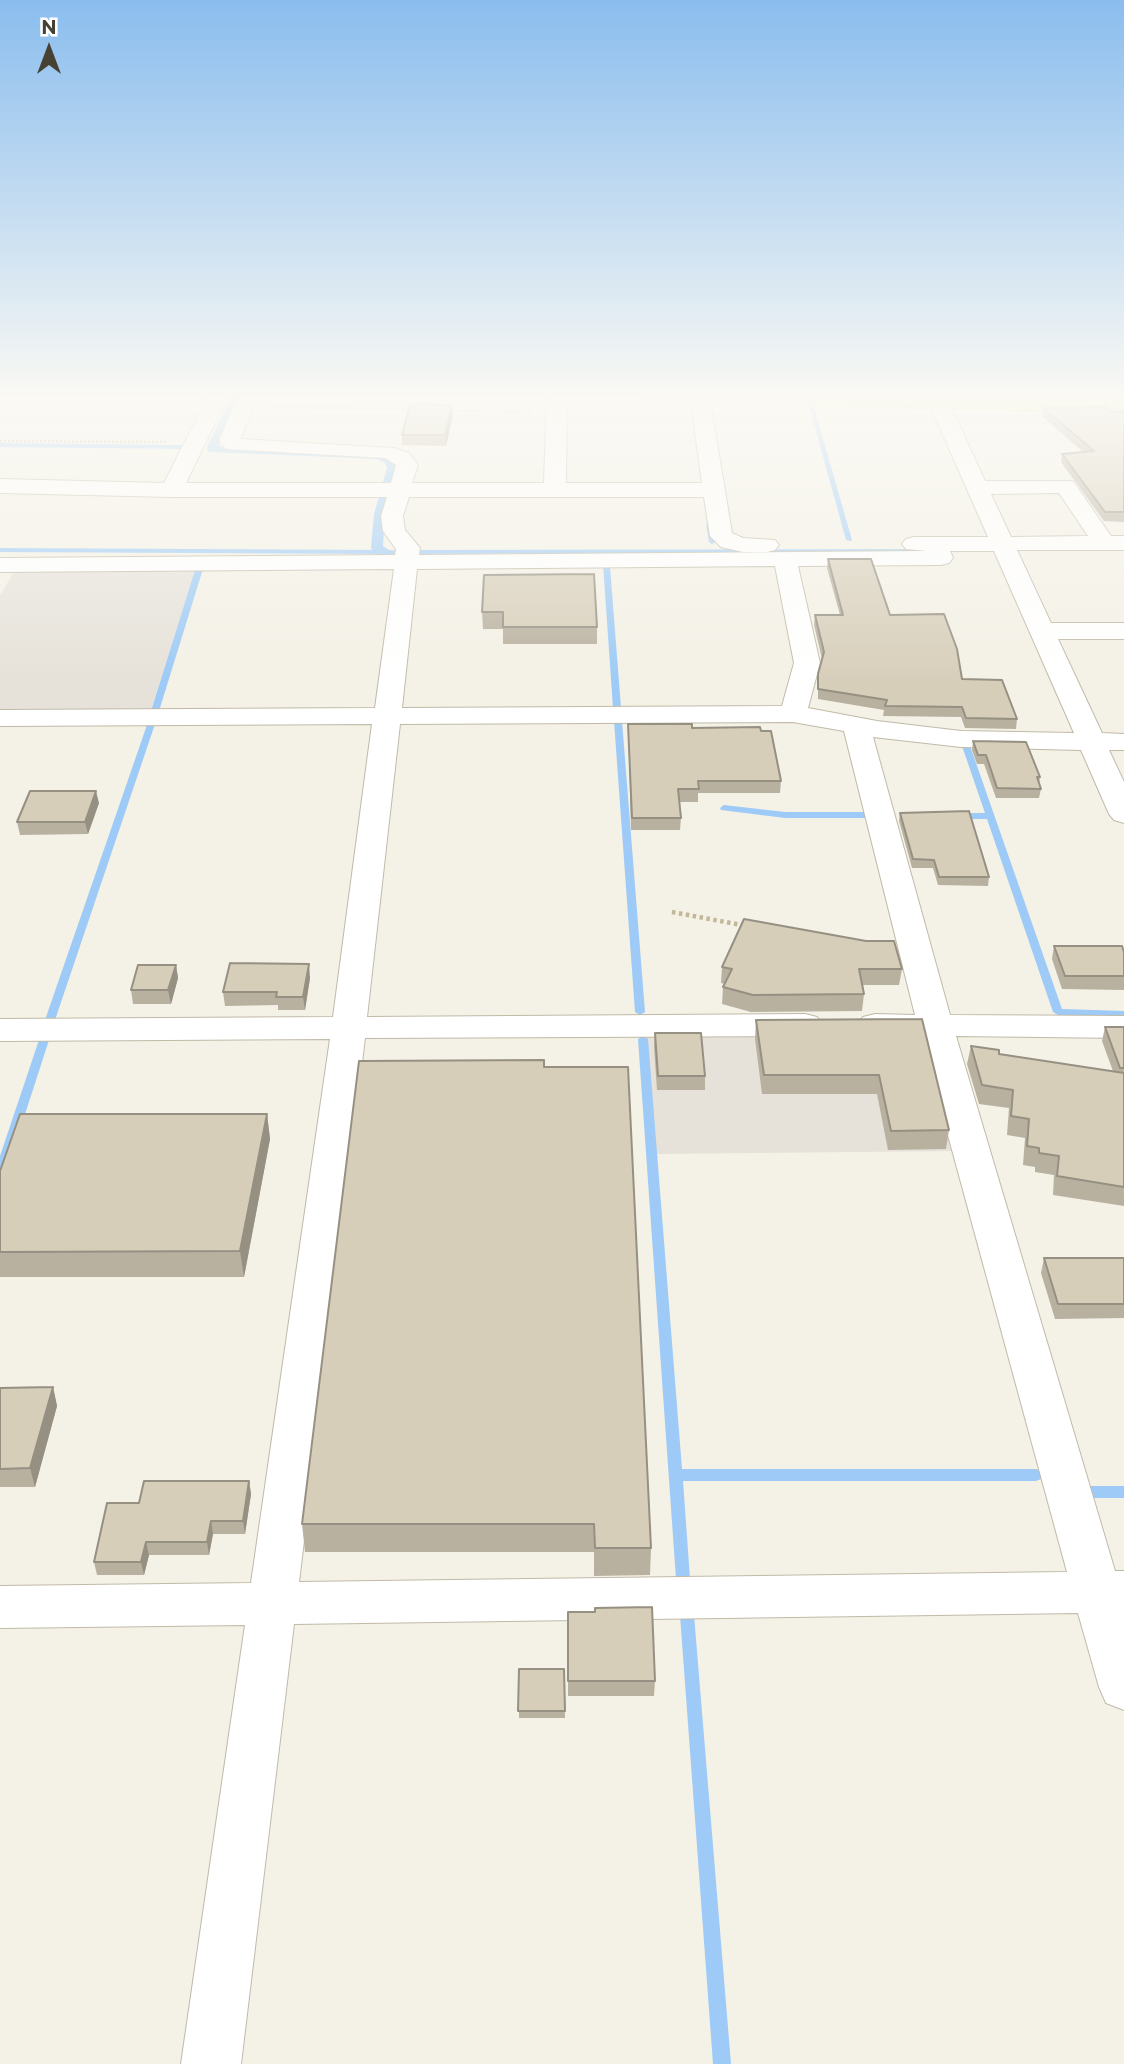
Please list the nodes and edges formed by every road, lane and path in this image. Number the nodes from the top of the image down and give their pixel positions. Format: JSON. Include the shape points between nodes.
{"nodes":[{"id":1,"x":390,"y":490,"type":"edge"},
{"id":2,"x":714,"y":490,"type":"edge"},
{"id":3,"x":978,"y":490,"type":"edge"},
{"id":4,"x":1069,"y":490,"type":"edge"},
{"id":5,"x":1114,"y":543,"type":"edge"},
{"id":6,"x":1002,"y":544,"type":"junction"},
{"id":7,"x":937,"y":548,"type":"junction"},
{"id":8,"x":407,"y":556,"type":"junction"},
{"id":9,"x":785,"y":559,"type":"junction"},
{"id":10,"x":2,"y":570,"type":"edge"},
{"id":11,"x":1040,"y":631,"type":"junction"},
{"id":12,"x":1124,"y":631,"type":"edge"},
{"id":13,"x":793,"y":714,"type":"junction"},
{"id":14,"x":388,"y":716,"type":"junction"},
{"id":15,"x":0,"y":719,"type":"edge"},
{"id":16,"x":856,"y":725,"type":"junction"},
{"id":17,"x":1091,"y":742,"type":"junction"},
{"id":18,"x":1124,"y":742,"type":"edge"},
{"id":19,"x":1124,"y":814,"type":"edge"},
{"id":20,"x":672,"y":912,"type":"dead end"},
{"id":21,"x":754,"y":927,"type":"edge"},
{"id":22,"x":935,"y":1024,"type":"junction"},
{"id":23,"x":349,"y":1026,"type":"junction"},
{"id":24,"x":1124,"y":1027,"type":"edge"},
{"id":25,"x":0,"y":1030,"type":"edge"},
{"id":26,"x":1111,"y":1592,"type":"edge"},
{"id":27,"x":272,"y":1604,"type":"junction"},
{"id":28,"x":0,"y":1607,"type":"edge"},
{"id":29,"x":1124,"y":1688,"type":"edge"},
{"id":30,"x":211,"y":2064,"type":"edge"}],
"edges":[{"from":1,"to":8,"type":"street","via":[[394,531]]},
{"from":2,"to":7,"type":"street","via":[[721,536],[729,542]]},
{"from":3,"to":6,"type":"street"},
{"from":4,"to":5,"type":"street"},
{"from":5,"to":6,"type":"street"},
{"from":6,"to":7,"type":"street"},
{"from":6,"to":11,"type":"street"},
{"from":7,"to":9,"type":"street","via":[[941,558]]},
{"from":8,"to":9,"type":"street"},
{"from":8,"to":10,"type":"street"},
{"from":8,"to":14,"type":"street"},
{"from":9,"to":13,"type":"street","via":[[807,663]]},
{"from":11,"to":12,"type":"street"},
{"from":11,"to":17,"type":"street"},
{"from":13,"to":14,"type":"street"},
{"from":13,"to":16,"type":"street"},
{"from":14,"to":15,"type":"street"},
{"from":14,"to":23,"type":"street"},
{"from":16,"to":17,"type":"street","via":[[961,738]]},
{"from":16,"to":22,"type":"street"},
{"from":17,"to":18,"type":"street"},
{"from":17,"to":19,"type":"street"},
{"from":20,"to":21,"type":"path"},
{"from":22,"to":23,"type":"street"},
{"from":22,"to":24,"type":"street"},
{"from":22,"to":26,"type":"street"},
{"from":23,"to":25,"type":"street"},
{"from":23,"to":27,"type":"street"},
{"from":26,"to":27,"type":"street"},
{"from":26,"to":29,"type":"street"},
{"from":27,"to":28,"type":"street"},
{"from":27,"to":30,"type":"street"}]}
